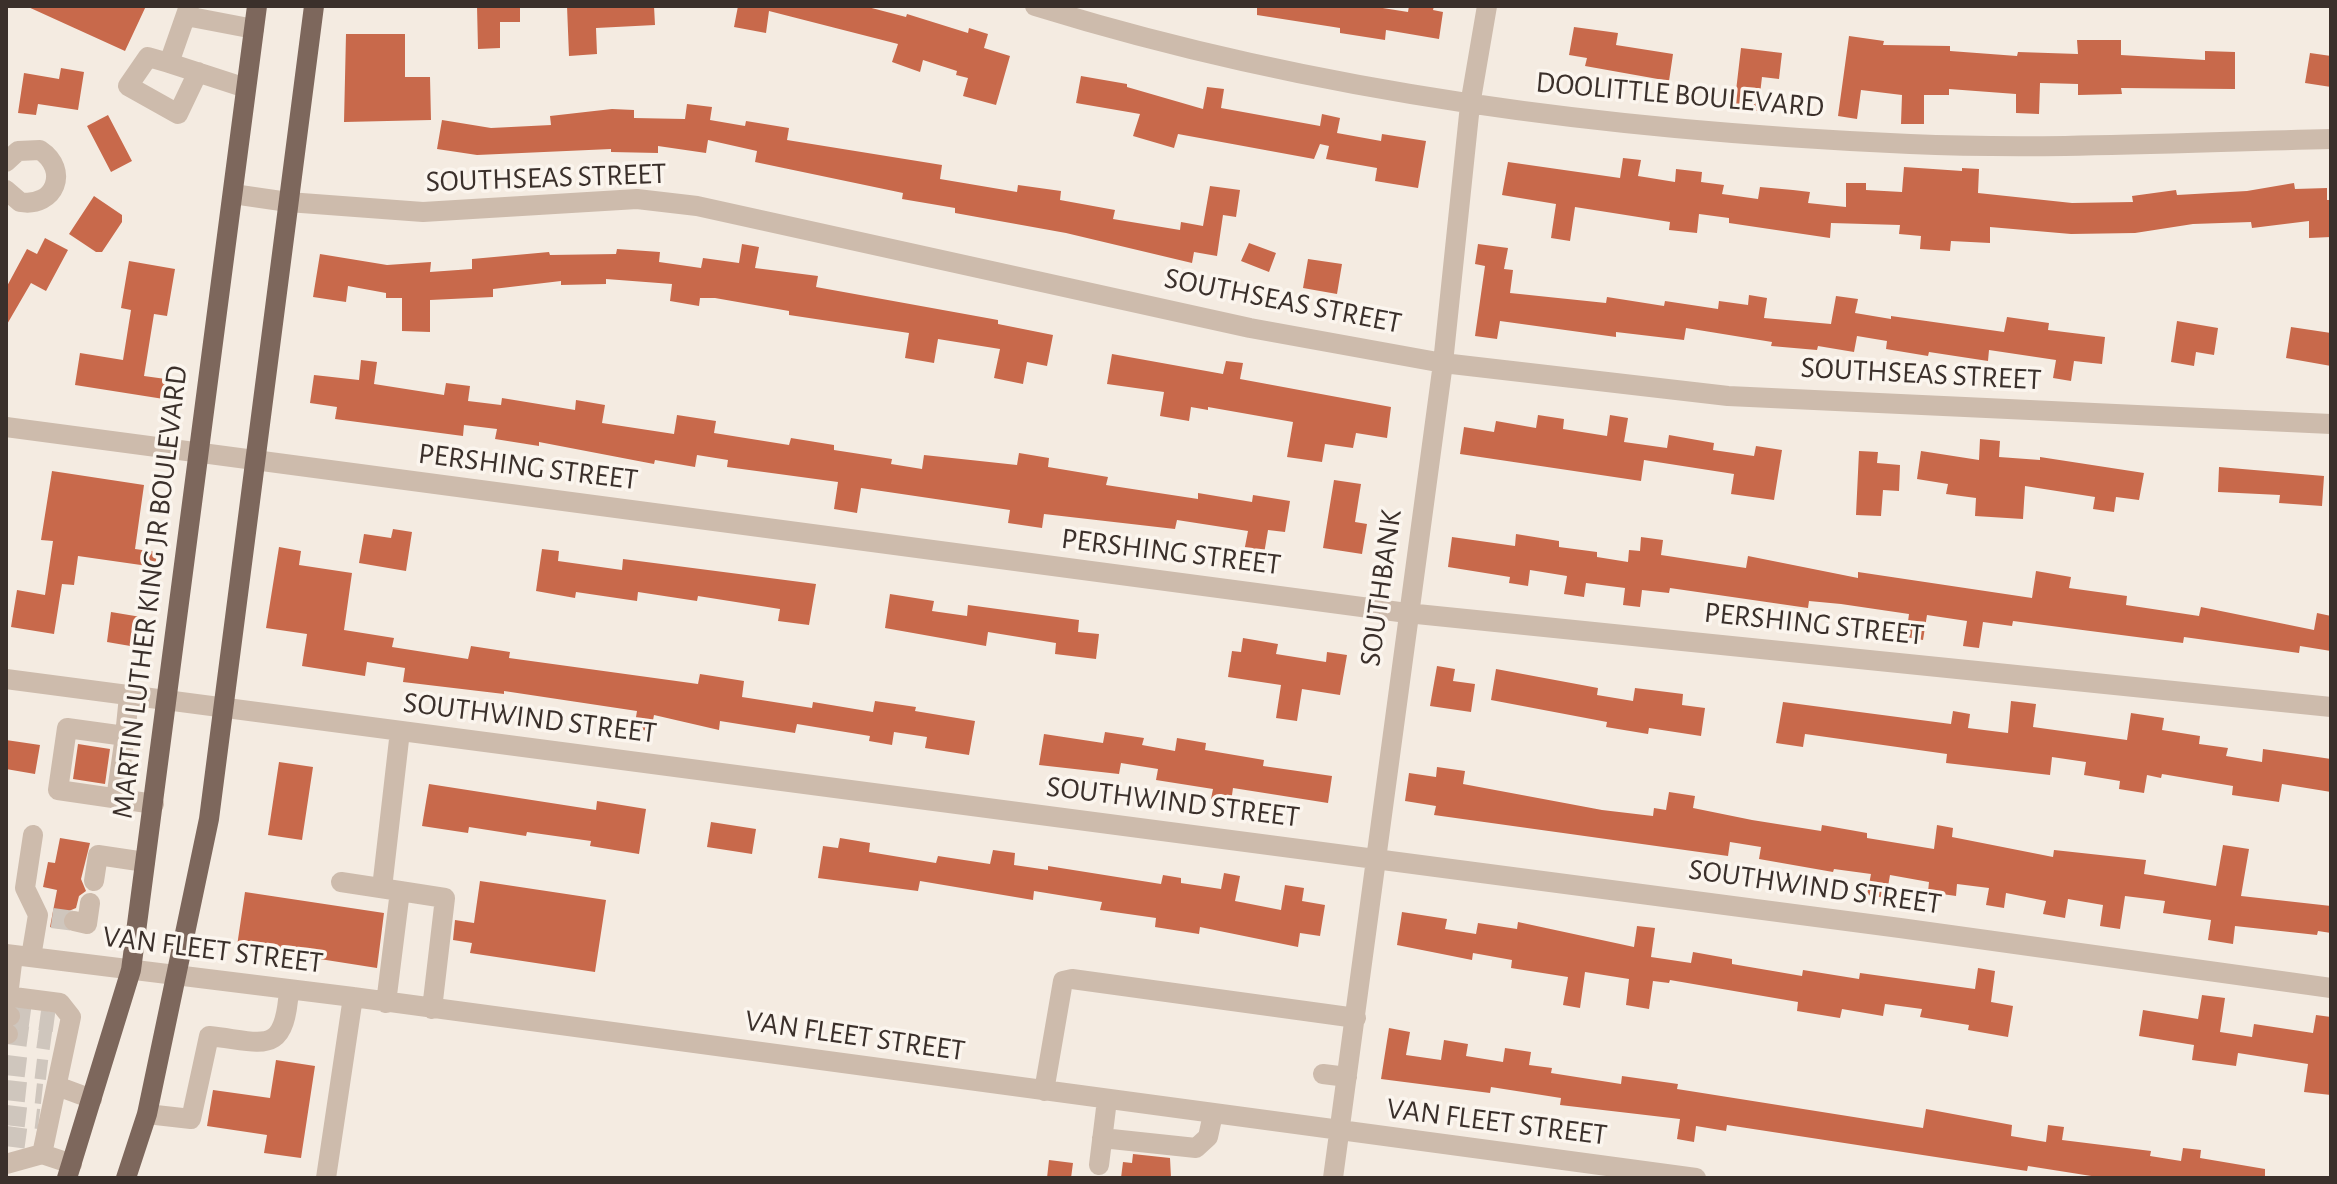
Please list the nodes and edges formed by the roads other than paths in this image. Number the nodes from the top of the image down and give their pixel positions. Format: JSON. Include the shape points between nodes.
{"nodes":[{"id":1,"x":257,"y":6,"type":"edge"},
{"id":2,"x":314,"y":6,"type":"edge"},
{"id":3,"x":1035,"y":6,"type":"edge"},
{"id":4,"x":1487,"y":6,"type":"edge"},
{"id":5,"x":187,"y":11,"type":"edge"},
{"id":6,"x":254,"y":29,"type":"junction"},
{"id":7,"x":169,"y":63,"type":"junction"},
{"id":8,"x":198,"y":72,"type":"junction"},
{"id":9,"x":246,"y":88,"type":"junction"},
{"id":10,"x":1470,"y":105,"type":"junction"},
{"id":11,"x":2331,"y":139,"type":"edge"},
{"id":12,"x":6,"y":162,"type":"edge"},
{"id":13,"x":233,"y":194,"type":"junction"},
{"id":14,"x":7,"y":196,"type":"edge"},
{"id":15,"x":288,"y":202,"type":"junction"},
{"id":16,"x":1443,"y":363,"type":"junction"},
{"id":17,"x":2331,"y":424,"type":"edge"},
{"id":18,"x":6,"y":427,"type":"edge"},
{"id":19,"x":199,"y":454,"type":"junction"},
{"id":20,"x":255,"y":462,"type":"junction"},
{"id":21,"x":1407,"y":613,"type":"junction"},
{"id":22,"x":6,"y":679,"type":"edge"},
{"id":23,"x":129,"y":696,"type":"junction"},
{"id":24,"x":168,"y":701,"type":"junction"},
{"id":25,"x":2331,"y":707,"type":"edge"},
{"id":26,"x":222,"y":708,"type":"junction"},
{"id":27,"x":400,"y":731,"type":"junction"},
{"id":28,"x":125,"y":736,"type":"junction"},
{"id":29,"x":116,"y":799,"type":"junction"},
{"id":30,"x":154,"y":804,"type":"junction"},
{"id":31,"x":33,"y":835,"type":"dead end"},
{"id":32,"x":1376,"y":859,"type":"junction"},
{"id":33,"x":145,"y":862,"type":"junction"},
{"id":34,"x":94,"y":881,"type":"dead end"},
{"id":35,"x":341,"y":882,"type":"dead end"},
{"id":36,"x":391,"y":889,"type":"junction"},
{"id":37,"x":90,"y":903,"type":"dead end"},
{"id":38,"x":74,"y":921,"type":"dead end"},
{"id":39,"x":17,"y":956,"type":"edge"},
{"id":40,"x":131,"y":970,"type":"junction"},
{"id":41,"x":178,"y":977,"type":"junction"},
{"id":42,"x":2331,"y":988,"type":"edge"},
{"id":43,"x":289,"y":990,"type":"junction"},
{"id":44,"x":353,"y":997,"type":"junction"},
{"id":45,"x":386,"y":1003,"type":"junction"},
{"id":46,"x":432,"y":1009,"type":"junction"},
{"id":47,"x":7,"y":1015,"type":"edge"},
{"id":48,"x":1356,"y":1018,"type":"junction"},
{"id":49,"x":1323,"y":1074,"type":"dead end"},
{"id":50,"x":1347,"y":1077,"type":"junction"},
{"id":51,"x":52,"y":1084,"type":"junction"},
{"id":52,"x":1044,"y":1091,"type":"junction"},
{"id":53,"x":92,"y":1099,"type":"junction"},
{"id":54,"x":1107,"y":1100,"type":"junction"},
{"id":55,"x":147,"y":1114,"type":"junction"},
{"id":56,"x":1213,"y":1114,"type":"junction"},
{"id":57,"x":1338,"y":1131,"type":"junction"},
{"id":58,"x":1102,"y":1138,"type":"junction"},
{"id":59,"x":41,"y":1145,"type":"junction"},
{"id":60,"x":6,"y":1164,"type":"edge"},
{"id":61,"x":1099,"y":1165,"type":"dead end"},
{"id":62,"x":70,"y":1171,"type":"edge"},
{"id":63,"x":126,"y":1178,"type":"edge"},
{"id":64,"x":326,"y":1178,"type":"edge"},
{"id":65,"x":1333,"y":1178,"type":"edge"},
{"id":66,"x":1696,"y":1178,"type":"edge"}],
"edges":[{"from":1,"to":6,"type":"main road","name":"MARTIN LUTHER KING JR BOULEVARD"},
{"from":2,"to":15,"type":"main road"},
{"from":3,"to":10,"type":"street","name":"DOOLITTLE BOULEVARD","via":[[1272,70]]},
{"from":4,"to":10,"type":"street","name":"SOUTHBANK"},
{"from":5,"to":6,"type":"street"},
{"from":5,"to":7,"type":"street"},
{"from":6,"to":9,"type":"main road","name":"MARTIN LUTHER KING JR BOULEVARD"},
{"from":7,"to":8,"type":"street"},
{"from":7,"to":8,"type":"street","via":[[148,57],[128,86],[178,114]]},
{"from":8,"to":9,"type":"street"},
{"from":9,"to":13,"type":"main road","name":"MARTIN LUTHER KING JR BOULEVARD"},
{"from":10,"to":11,"type":"street","name":"DOOLITTLE BOULEVARD","via":[[1703,133],[1913,144]]},
{"from":10,"to":16,"type":"street","name":"SOUTHBANK"},
{"from":12,"to":14,"type":"street","via":[[18,151],[40,150],[58,175],[50,195],[41,201],[20,202]]},
{"from":13,"to":15,"type":"street","name":"SOUTHSEAS STREET"},
{"from":13,"to":19,"type":"main road","name":"MARTIN LUTHER KING JR BOULEVARD"},
{"from":15,"to":16,"type":"street","name":"SOUTHSEAS STREET","via":[[423,212],[637,199],[697,206],[1250,328]]},
{"from":15,"to":20,"type":"main road"},
{"from":16,"to":17,"type":"street","name":"SOUTHSEAS STREET","via":[[1728,396]]},
{"from":16,"to":21,"type":"street","name":"SOUTHBANK"},
{"from":18,"to":19,"type":"street","name":"PERSHING STREET"},
{"from":19,"to":20,"type":"street","name":"PERSHING STREET"},
{"from":19,"to":24,"type":"main road","name":"MARTIN LUTHER KING JR BOULEVARD"},
{"from":20,"to":21,"type":"street","name":"PERSHING STREET"},
{"from":20,"to":26,"type":"main road"},
{"from":21,"to":25,"type":"street","name":"PERSHING STREET"},
{"from":21,"to":32,"type":"street","name":"SOUTHBANK"},
{"from":22,"to":23,"type":"street","name":"SOUTHWIND STREET"},
{"from":23,"to":24,"type":"street","name":"SOUTHWIND STREET"},
{"from":23,"to":28,"type":"street"},
{"from":24,"to":26,"type":"street","name":"SOUTHWIND STREET"},
{"from":24,"to":30,"type":"main road","name":"MARTIN LUTHER KING JR BOULEVARD"},
{"from":26,"to":27,"type":"street","name":"SOUTHWIND STREET"},
{"from":26,"to":41,"type":"main road","via":[[209,819]]},
{"from":27,"to":32,"type":"street","name":"SOUTHWIND STREET"},
{"from":27,"to":36,"type":"street"},
{"from":28,"to":29,"type":"street"},
{"from":28,"to":29,"type":"street","via":[[67,728],[58,790]]},
{"from":29,"to":30,"type":"street"},
{"from":30,"to":33,"type":"main road","name":"MARTIN LUTHER KING JR BOULEVARD"},
{"from":31,"to":39,"type":"street","via":[[25,888],[45,916]]},
{"from":32,"to":42,"type":"street","name":"SOUTHWIND STREET"},
{"from":32,"to":48,"type":"street","name":"SOUTHBANK"},
{"from":33,"to":34,"type":"street","via":[[98,855]]},
{"from":33,"to":40,"type":"main road","name":"MARTIN LUTHER KING JR BOULEVARD"},
{"from":35,"to":36,"type":"street"},
{"from":36,"to":45,"type":"street"},
{"from":36,"to":46,"type":"street","via":[[445,898]]},
{"from":37,"to":38,"type":"street","via":[[87,924]]},
{"from":39,"to":40,"type":"street","name":"VAN FLEET STREET"},
{"from":39,"to":47,"type":"street"},
{"from":40,"to":41,"type":"street","name":"VAN FLEET STREET"},
{"from":40,"to":53,"type":"main road","name":"MARTIN LUTHER KING JR BOULEVARD"},
{"from":41,"to":43,"type":"street","name":"VAN FLEET STREET"},
{"from":41,"to":55,"type":"main road"},
{"from":43,"to":44,"type":"street","name":"VAN FLEET STREET"},
{"from":43,"to":55,"type":"street","via":[[286,1022],[279,1035],[263,1042],[209,1036],[191,1119]]},
{"from":44,"to":45,"type":"street","name":"VAN FLEET STREET"},
{"from":44,"to":64,"type":"street"},
{"from":45,"to":46,"type":"street","name":"VAN FLEET STREET"},
{"from":46,"to":52,"type":"street","name":"VAN FLEET STREET"},
{"from":47,"to":51,"type":"street","via":[[60,1003],[71,1017],[60,1032]]},
{"from":48,"to":50,"type":"street","name":"SOUTHBANK"},
{"from":48,"to":52,"type":"street","via":[[1063,981]]},
{"from":49,"to":50,"type":"street"},
{"from":50,"to":57,"type":"street","name":"SOUTHBANK"},
{"from":51,"to":53,"type":"street"},
{"from":51,"to":59,"type":"street"},
{"from":52,"to":54,"type":"street","name":"VAN FLEET STREET"},
{"from":53,"to":62,"type":"main road","name":"MARTIN LUTHER KING JR BOULEVARD"},
{"from":54,"to":56,"type":"street","name":"VAN FLEET STREET"},
{"from":54,"to":58,"type":"street"},
{"from":55,"to":63,"type":"main road"},
{"from":56,"to":57,"type":"street","name":"VAN FLEET STREET"},
{"from":56,"to":58,"type":"street","via":[[1208,1137],[1196,1148]]},
{"from":57,"to":65,"type":"street","name":"SOUTHBANK"},
{"from":57,"to":66,"type":"street","name":"VAN FLEET STREET"},
{"from":58,"to":61,"type":"street"},
{"from":59,"to":60,"type":"street"},
{"from":59,"to":62,"type":"street"}]}
